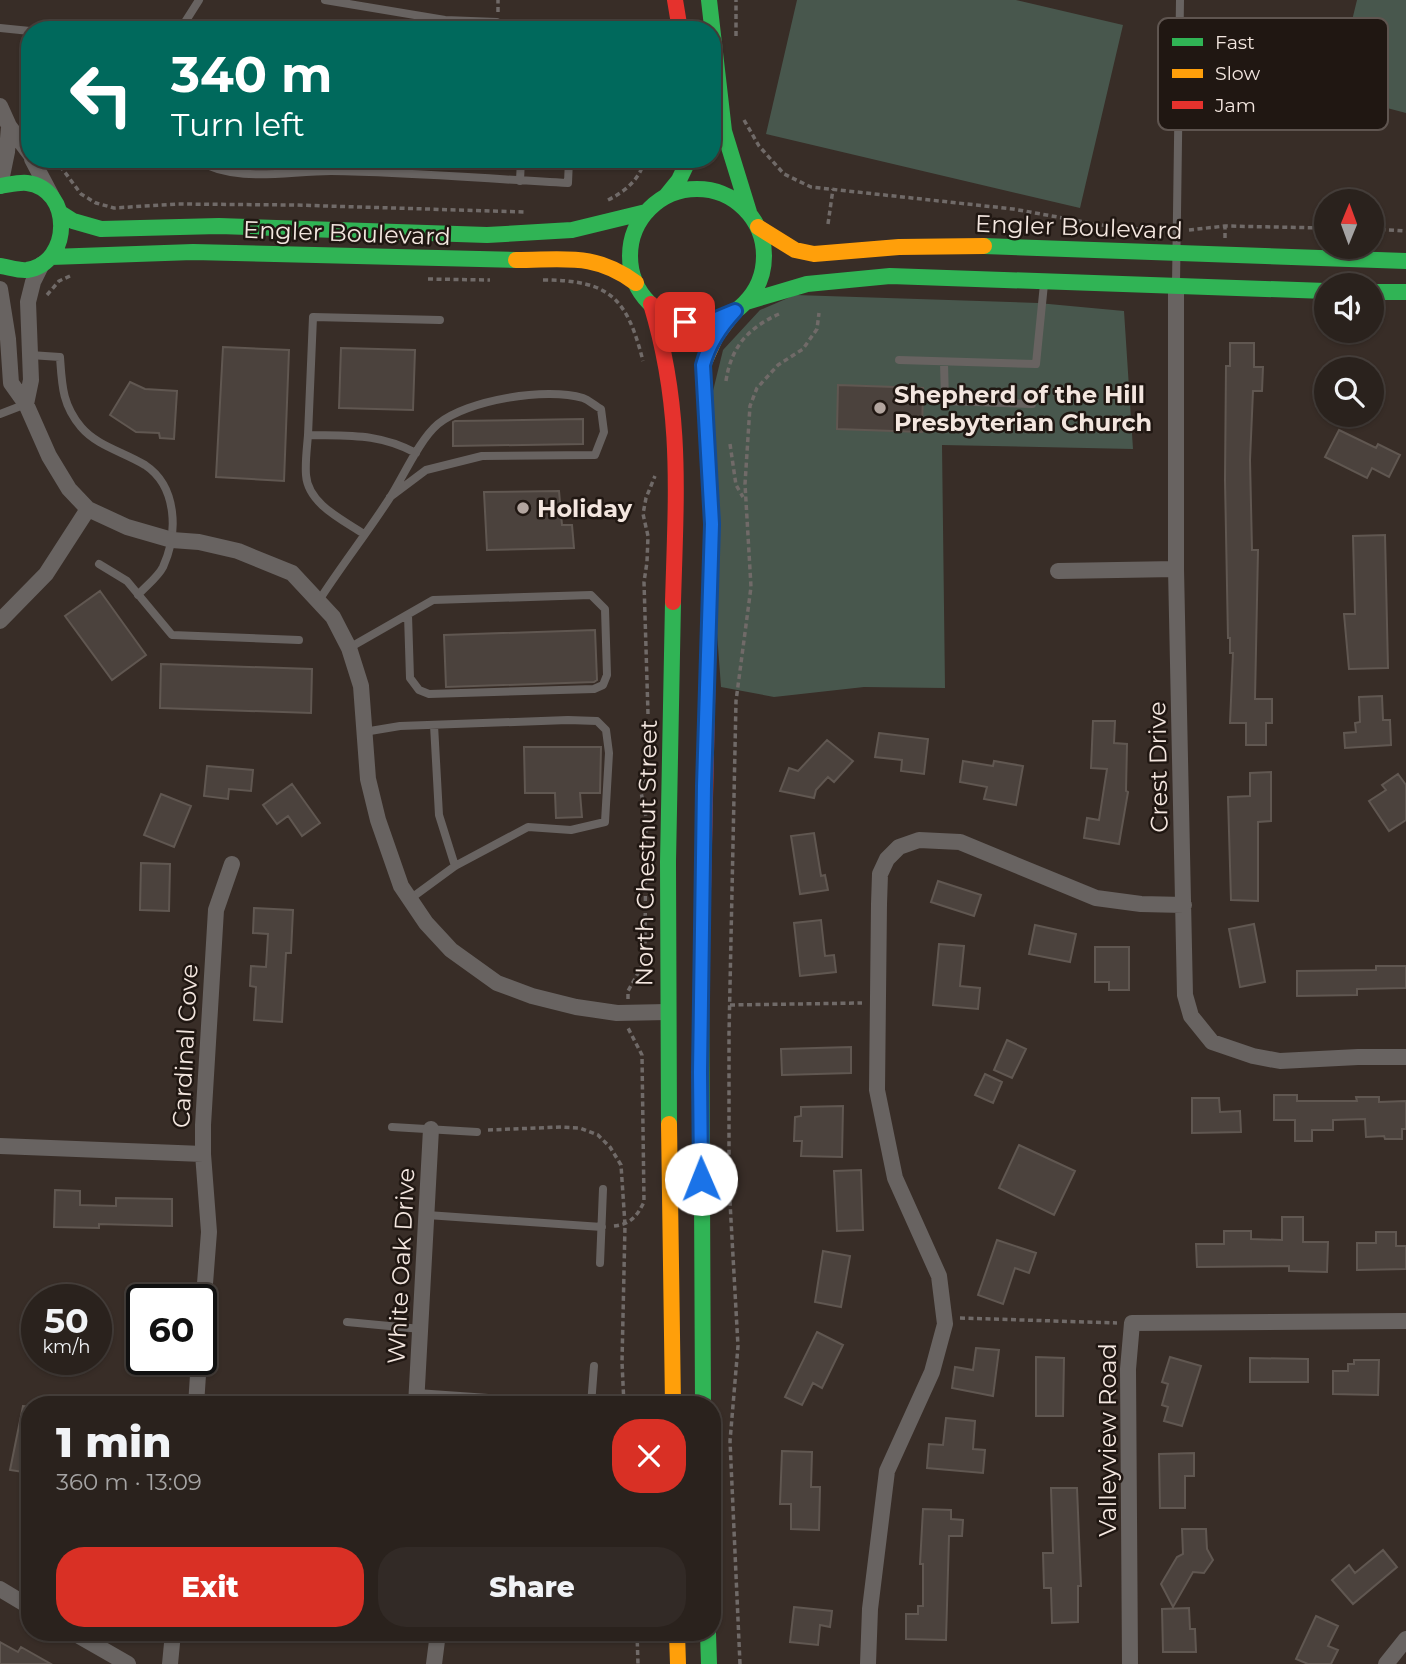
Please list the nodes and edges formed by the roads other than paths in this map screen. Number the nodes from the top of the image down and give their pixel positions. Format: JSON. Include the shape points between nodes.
{"nodes":[{"id":1,"x":199,"y":0,"type":"edge"},
{"id":2,"x":325,"y":0,"type":"edge"},
{"id":3,"x":676,"y":0,"type":"edge"},
{"id":4,"x":709,"y":0,"type":"edge"},
{"id":5,"x":1180,"y":0,"type":"edge"},
{"id":6,"x":1180,"y":18,"type":"edge"},
{"id":7,"x":186,"y":21,"type":"edge"},
{"id":8,"x":471,"y":21,"type":"edge"},
{"id":9,"x":679,"y":21,"type":"edge"},
{"id":10,"x":711,"y":21,"type":"edge"},
{"id":11,"x":0,"y":28,"type":"edge"},
{"id":12,"x":21,"y":30,"type":"edge"},
{"id":13,"x":721,"y":105,"type":"edge"},
{"id":14,"x":0,"y":106,"type":"edge"},
{"id":15,"x":9,"y":126,"type":"junction"},
{"id":16,"x":1178,"y":130,"type":"edge"},
{"id":17,"x":21,"y":142,"type":"edge"},
{"id":18,"x":37,"y":168,"type":"edge"},
{"id":19,"x":215,"y":168,"type":"edge"},
{"id":20,"x":521,"y":168,"type":"edge"},
{"id":21,"x":569,"y":168,"type":"edge"},
{"id":22,"x":684,"y":168,"type":"edge"},
{"id":23,"x":520,"y":181,"type":"junction"},
{"id":24,"x":0,"y":186,"type":"edge"},
{"id":25,"x":51,"y":195,"type":"junction"},
{"id":26,"x":666,"y":196,"type":"junction"},
{"id":27,"x":646,"y":212,"type":"junction"},
{"id":28,"x":62,"y":214,"type":"junction"},
{"id":29,"x":754,"y":221,"type":"junction"},
{"id":30,"x":1177,"y":253,"type":"junction"},
{"id":31,"x":46,"y":261,"type":"junction"},
{"id":32,"x":1406,"y":261,"type":"edge"},
{"id":33,"x":0,"y":266,"type":"edge"},
{"id":34,"x":1044,"y":281,"type":"junction"},
{"id":35,"x":636,"y":283,"type":"junction"},
{"id":36,"x":1176,"y":285,"type":"junction"},
{"id":37,"x":0,"y":289,"type":"edge"},
{"id":38,"x":1314,"y":291,"type":"edge"},
{"id":39,"x":1384,"y":292,"type":"edge"},
{"id":40,"x":1406,"y":292,"type":"edge"},
{"id":41,"x":650,"y":304,"type":"junction"},
{"id":42,"x":740,"y":306,"type":"junction"},
{"id":43,"x":440,"y":320,"type":"dead end"},
{"id":44,"x":30,"y":355,"type":"junction"},
{"id":45,"x":899,"y":360,"type":"dead end"},
{"id":46,"x":944,"y":363,"type":"junction"},
{"id":47,"x":26,"y":404,"type":"junction"},
{"id":48,"x":1032,"y":404,"type":"dead end"},
{"id":49,"x":0,"y":414,"type":"edge"},
{"id":50,"x":308,"y":435,"type":"junction"},
{"id":51,"x":416,"y":453,"type":"junction"},
{"id":52,"x":390,"y":497,"type":"junction"},
{"id":53,"x":88,"y":509,"type":"junction"},
{"id":54,"x":364,"y":534,"type":"junction"},
{"id":55,"x":172,"y":540,"type":"junction"},
{"id":56,"x":99,"y":565,"type":"dead end"},
{"id":57,"x":1177,"y":569,"type":"junction"},
{"id":58,"x":1058,"y":571,"type":"dead end"},
{"id":59,"x":138,"y":595,"type":"junction"},
{"id":60,"x":318,"y":602,"type":"junction"},
{"id":61,"x":408,"y":615,"type":"junction"},
{"id":62,"x":0,"y":621,"type":"edge"},
{"id":63,"x":299,"y":640,"type":"dead end"},
{"id":64,"x":349,"y":648,"type":"junction"},
{"id":65,"x":434,"y":725,"type":"junction"},
{"id":66,"x":365,"y":732,"type":"junction"},
{"id":67,"x":232,"y":864,"type":"dead end"},
{"id":68,"x":455,"y":866,"type":"junction"},
{"id":69,"x":410,"y":899,"type":"junction"},
{"id":70,"x":1184,"y":905,"type":"junction"},
{"id":71,"x":667,"y":1012,"type":"junction"},
{"id":72,"x":1406,"y":1057,"type":"edge"},
{"id":73,"x":392,"y":1127,"type":"dead end"},
{"id":74,"x":431,"y":1129,"type":"junction"},
{"id":75,"x":477,"y":1132,"type":"dead end"},
{"id":76,"x":0,"y":1146,"type":"edge"},
{"id":77,"x":203,"y":1154,"type":"junction"},
{"id":78,"x":603,"y":1189,"type":"dead end"},
{"id":79,"x":428,"y":1215,"type":"junction"},
{"id":80,"x":602,"y":1227,"type":"junction"},
{"id":81,"x":600,"y":1263,"type":"dead end"},
{"id":82,"x":205,"y":1284,"type":"edge"},
{"id":83,"x":1406,"y":1321,"type":"edge"},
{"id":84,"x":346,"y":1322,"type":"dead end"},
{"id":85,"x":421,"y":1329,"type":"junction"},
{"id":86,"x":594,"y":1366,"type":"dead end"},
{"id":87,"x":198,"y":1375,"type":"edge"},
{"id":88,"x":197,"y":1396,"type":"edge"},
{"id":89,"x":416,"y":1396,"type":"edge"},
{"id":90,"x":592,"y":1396,"type":"edge"},
{"id":91,"x":673,"y":1396,"type":"edge"},
{"id":92,"x":704,"y":1396,"type":"edge"},
{"id":93,"x":0,"y":1589,"type":"edge"},
{"id":94,"x":21,"y":1602,"type":"edge"},
{"id":95,"x":1406,"y":1639,"type":"edge"},
{"id":96,"x":88,"y":1641,"type":"edge"},
{"id":97,"x":172,"y":1641,"type":"edge"},
{"id":98,"x":437,"y":1641,"type":"edge"},
{"id":99,"x":677,"y":1641,"type":"edge"},
{"id":100,"x":708,"y":1641,"type":"edge"},
{"id":101,"x":128,"y":1664,"type":"edge"},
{"id":102,"x":170,"y":1664,"type":"edge"},
{"id":103,"x":434,"y":1664,"type":"edge"},
{"id":104,"x":678,"y":1664,"type":"edge"},
{"id":105,"x":709,"y":1664,"type":"edge"},
{"id":106,"x":868,"y":1664,"type":"edge"},
{"id":107,"x":1130,"y":1664,"type":"edge"},
{"id":108,"x":1386,"y":1664,"type":"edge"}],
"edges":[{"from":1,"to":7,"type":"lane"},
{"from":2,"to":8,"type":"lane"},
{"from":3,"to":9,"type":"main road"},
{"from":4,"to":10,"type":"main road"},
{"from":5,"to":6,"type":"lane"},
{"from":11,"to":12,"type":"lane"},
{"from":13,"to":29,"type":"main road","via":[[724,131]]},
{"from":14,"to":15,"type":"street"},
{"from":15,"to":17,"type":"street"},
{"from":15,"to":24,"type":"street"},
{"from":16,"to":30,"type":"lane"},
{"from":18,"to":25,"type":"street"},
{"from":19,"to":23,"type":"lane","via":[[241,175],[330,171]]},
{"from":20,"to":23,"type":"lane"},
{"from":21,"to":23,"type":"lane","via":[[568,183]]},
{"from":22,"to":26,"type":"main road"},
{"from":24,"to":25,"type":"main road","via":[[31,183]]},
{"from":25,"to":28,"type":"main road"},
{"from":26,"to":27,"type":"main road"},
{"from":26,"to":29,"type":"main road","via":[[692,189],[719,192]]},
{"from":27,"to":28,"type":"main road","name":"Engler Boulevard","via":[[572,230],[487,235],[232,226],[102,229]]},
{"from":27,"to":35,"type":"main road","via":[[631,246]]},
{"from":28,"to":31,"type":"main road","via":[[62,237]]},
{"from":29,"to":30,"type":"main road","name":"Engler Boulevard","via":[[794,250],[814,254],[951,245]]},
{"from":29,"to":42,"type":"main road","via":[[762,240],[763,267],[760,279]]},
{"from":30,"to":32,"type":"main road","name":"Engler Boulevard"},
{"from":30,"to":36,"type":"lane"},
{"from":31,"to":33,"type":"main road","name":"Engler Boulevard","via":[[20,271]]},
{"from":31,"to":35,"type":"main road","name":"Engler Boulevard","via":[[94,253],[156,251],[576,258],[616,269]]},
{"from":31,"to":44,"type":"street","via":[[28,302]]},
{"from":34,"to":36,"type":"main road"},
{"from":34,"to":42,"type":"main road","via":[[842,279],[807,284]]},
{"from":34,"to":46,"type":"lane","via":[[1036,364]]},
{"from":35,"to":41,"type":"main road"},
{"from":36,"to":38,"type":"main road"},
{"from":36,"to":57,"type":"street","name":"Crest Drive"},
{"from":37,"to":47,"type":"street","via":[[11,383]]},
{"from":39,"to":40,"type":"main road"},
{"from":41,"to":42,"type":"main road","via":[[672,318],[698,323]]},
{"from":41,"to":71,"type":"main road","name":"North Chestnut Street","via":[[674,410],[676,440]]},
{"from":42,"to":92,"type":"main road","via":[[720,327],[703,365],[712,524],[700,1072]]},
{"from":43,"to":50,"type":"lane","via":[[313,317]]},
{"from":44,"to":47,"type":"street"},
{"from":44,"to":55,"type":"lane","via":[[60,357],[63,398],[81,428],[148,467],[165,485],[173,514]]},
{"from":45,"to":46,"type":"lane"},
{"from":46,"to":48,"type":"lane","via":[[945,401]]},
{"from":47,"to":49,"type":"lane"},
{"from":47,"to":53,"type":"street","via":[[49,456]]},
{"from":50,"to":51,"type":"lane","via":[[361,436],[395,442]]},
{"from":50,"to":54,"type":"lane","via":[[306,478],[312,494],[327,510]]},
{"from":51,"to":52,"type":"lane"},
{"from":51,"to":52,"type":"lane","via":[[438,424],[472,407],[514,395],[583,398],[601,409],[604,432],[595,455],[482,456],[426,470]]},
{"from":52,"to":54,"type":"lane"},
{"from":53,"to":55,"type":"street"},
{"from":53,"to":62,"type":"street","via":[[46,574]]},
{"from":54,"to":60,"type":"lane"},
{"from":55,"to":59,"type":"lane","via":[[162,569]]},
{"from":55,"to":60,"type":"street","via":[[238,551],[292,573]]},
{"from":56,"to":59,"type":"lane","via":[[127,581]]},
{"from":57,"to":58,"type":"street"},
{"from":57,"to":70,"type":"street","name":"Crest Drive"},
{"from":59,"to":63,"type":"lane","via":[[172,635]]},
{"from":60,"to":64,"type":"street","via":[[333,617]]},
{"from":61,"to":61,"type":"lane","via":[[433,600],[592,595],[605,609],[607,675],[603,685],[594,689],[429,694],[410,678]]},
{"from":61,"to":64,"type":"lane"},
{"from":64,"to":66,"type":"street","via":[[360,686]]},
{"from":65,"to":66,"type":"lane"},
{"from":65,"to":68,"type":"lane","via":[[439,815]]},
{"from":65,"to":68,"type":"lane","via":[[568,720],[597,721],[606,730],[605,822],[571,830],[528,827]]},
{"from":66,"to":69,"type":"street","via":[[368,779],[378,820]]},
{"from":67,"to":77,"type":"street","name":"Cardinal Cove","via":[[216,910]]},
{"from":68,"to":69,"type":"lane"},
{"from":69,"to":71,"type":"street","via":[[452,950],[497,983],[576,1007]]},
{"from":70,"to":72,"type":"street","name":"Crest Drive","via":[[1185,995],[1191,1016],[1212,1042],[1280,1061]]},
{"from":70,"to":106,"type":"street","via":[[1096,898],[960,842],[919,840],[899,847],[880,874],[877,1090],[895,1178],[939,1276],[944,1318],[932,1372],[887,1471]]},
{"from":71,"to":91,"type":"main road","name":"North Chestnut Street"},
{"from":73,"to":74,"type":"lane"},
{"from":74,"to":75,"type":"lane"},
{"from":74,"to":79,"type":"street","name":"White Oak Drive"},
{"from":76,"to":77,"type":"street"},
{"from":77,"to":82,"type":"street","name":"Cardinal Cove","via":[[209,1232]]},
{"from":78,"to":80,"type":"lane"},
{"from":79,"to":80,"type":"lane"},
{"from":79,"to":85,"type":"street","name":"White Oak Drive"},
{"from":80,"to":81,"type":"lane"},
{"from":83,"to":107,"type":"street","name":"Valleyview Road","via":[[1132,1323],[1128,1369]]},
{"from":84,"to":85,"type":"lane"},
{"from":85,"to":89,"type":"street","name":"White Oak Drive"},
{"from":86,"to":90,"type":"lane"},
{"from":87,"to":88,"type":"street"},
{"from":93,"to":94,"type":"street"},
{"from":95,"to":108,"type":"street"},
{"from":96,"to":101,"type":"street"},
{"from":97,"to":102,"type":"street"},
{"from":98,"to":103,"type":"street"},
{"from":99,"to":104,"type":"main road"},
{"from":100,"to":105,"type":"main road"}]}
